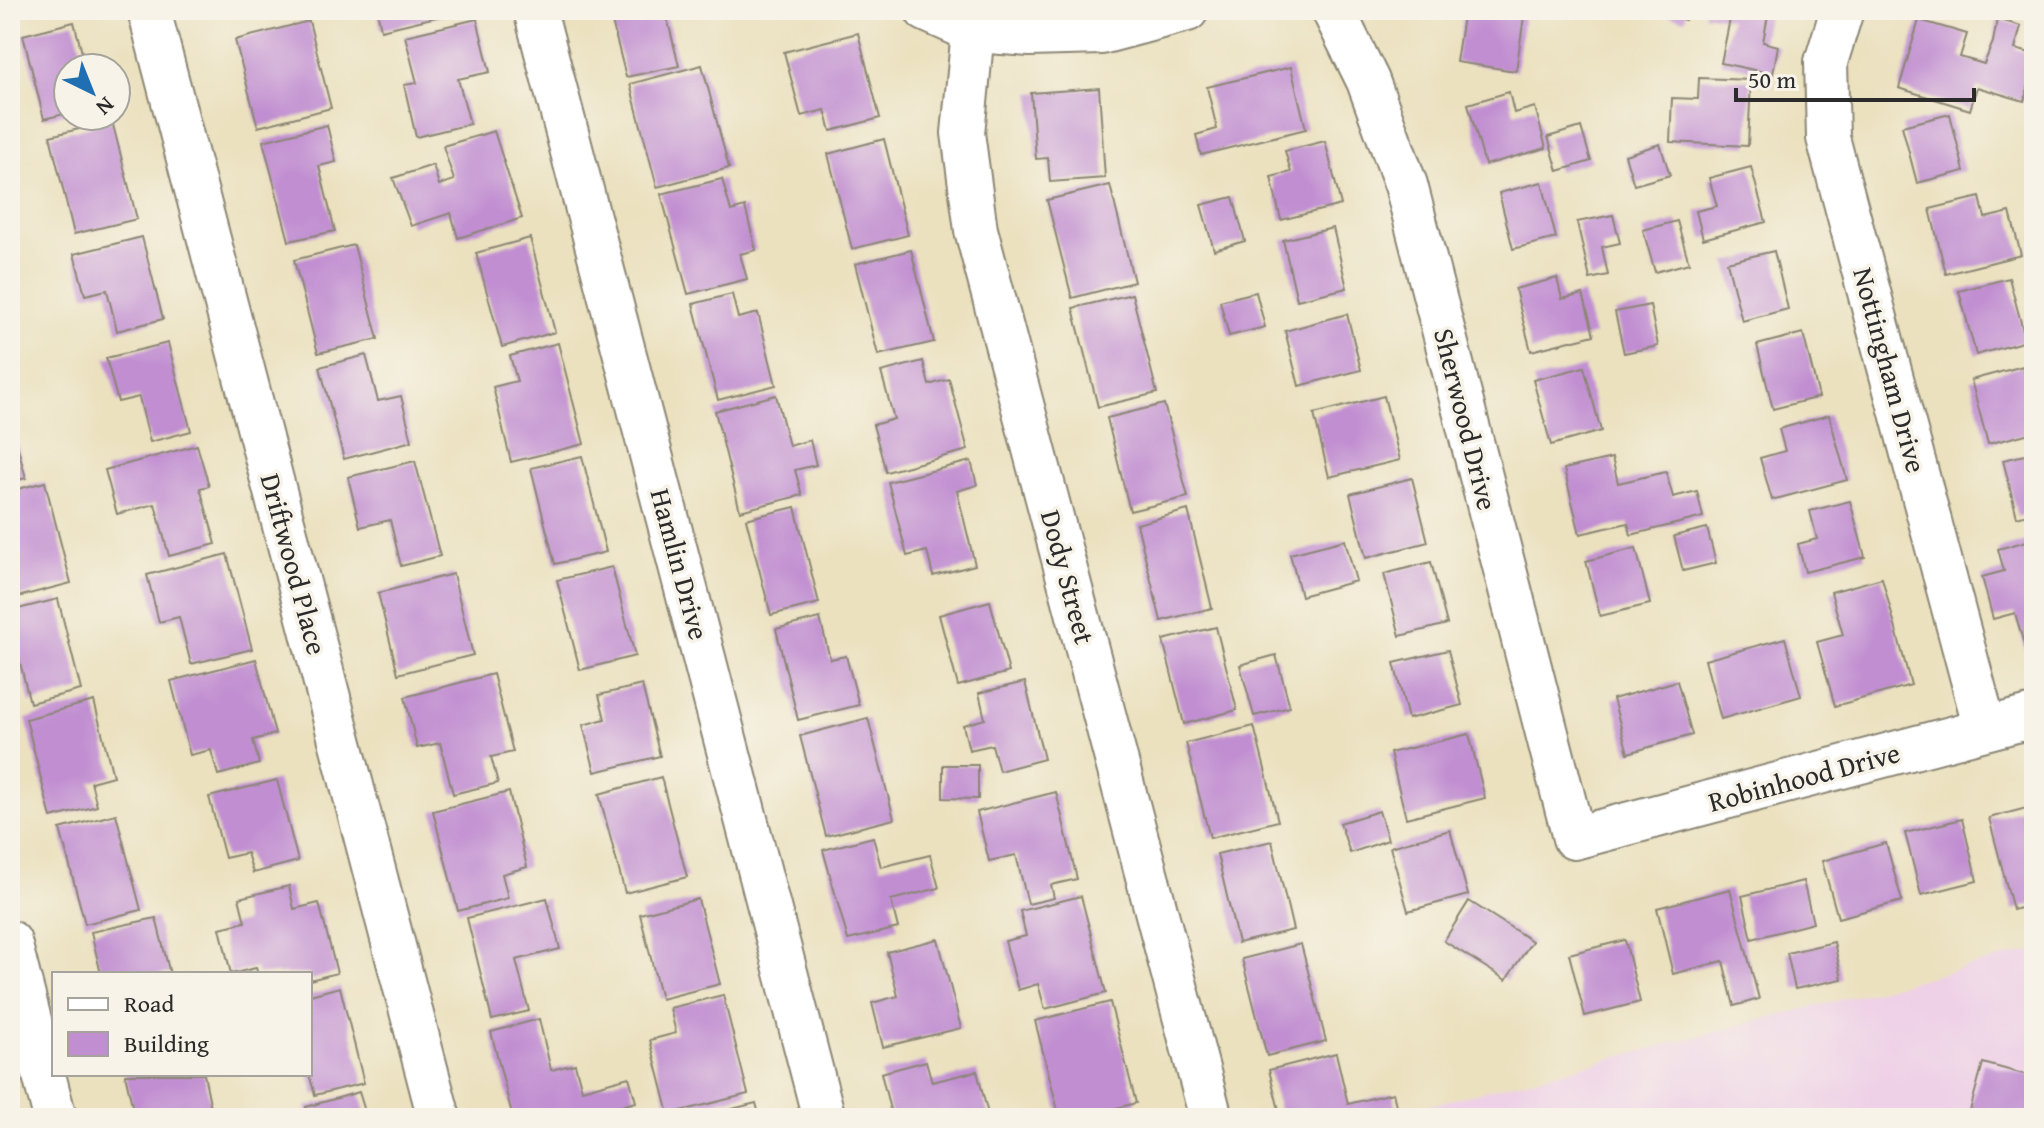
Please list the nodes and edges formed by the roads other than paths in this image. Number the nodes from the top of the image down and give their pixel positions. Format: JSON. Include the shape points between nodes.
{"nodes":[{"id":1,"x":149,"y":10,"type":"edge"},
{"id":2,"x":535,"y":10,"type":"edge"},
{"id":3,"x":926,"y":10,"type":"edge"},
{"id":4,"x":1187,"y":10,"type":"edge"},
{"id":5,"x":1333,"y":10,"type":"edge"},
{"id":6,"x":1842,"y":10,"type":"edge"},
{"id":7,"x":973,"y":31,"type":"junction"},
{"id":8,"x":2034,"y":716,"type":"edge"},
{"id":9,"x":1985,"y":728,"type":"junction"},
{"id":10,"x":1574,"y":838,"type":"joint"},
{"id":11,"x":10,"y":942,"type":"edge"},
{"id":12,"x":55,"y":1118,"type":"edge"},
{"id":13,"x":439,"y":1118,"type":"edge"},
{"id":14,"x":824,"y":1118,"type":"edge"},
{"id":15,"x":1211,"y":1118,"type":"edge"}],
"edges":[{"from":1,"to":13,"type":"street","name":"Driftwood Place"},
{"from":2,"to":14,"type":"street","name":"Hamlin Drive"},
{"from":3,"to":7,"type":"street"},
{"from":4,"to":7,"type":"street","via":[[1101,33]]},
{"from":5,"to":10,"type":"street","name":"Sherwood Drive","via":[[1368,81],[1406,185]]},
{"from":6,"to":9,"type":"street","name":"Nottingham Drive","via":[[1826,62],[1828,138]]},
{"from":7,"to":15,"type":"street","name":"Dody Street","via":[[963,133],[976,230]]},
{"from":8,"to":9,"type":"street","name":"Robinhood Drive"},
{"from":9,"to":10,"type":"street","name":"Robinhood Drive"},
{"from":11,"to":12,"type":"street"}]}
